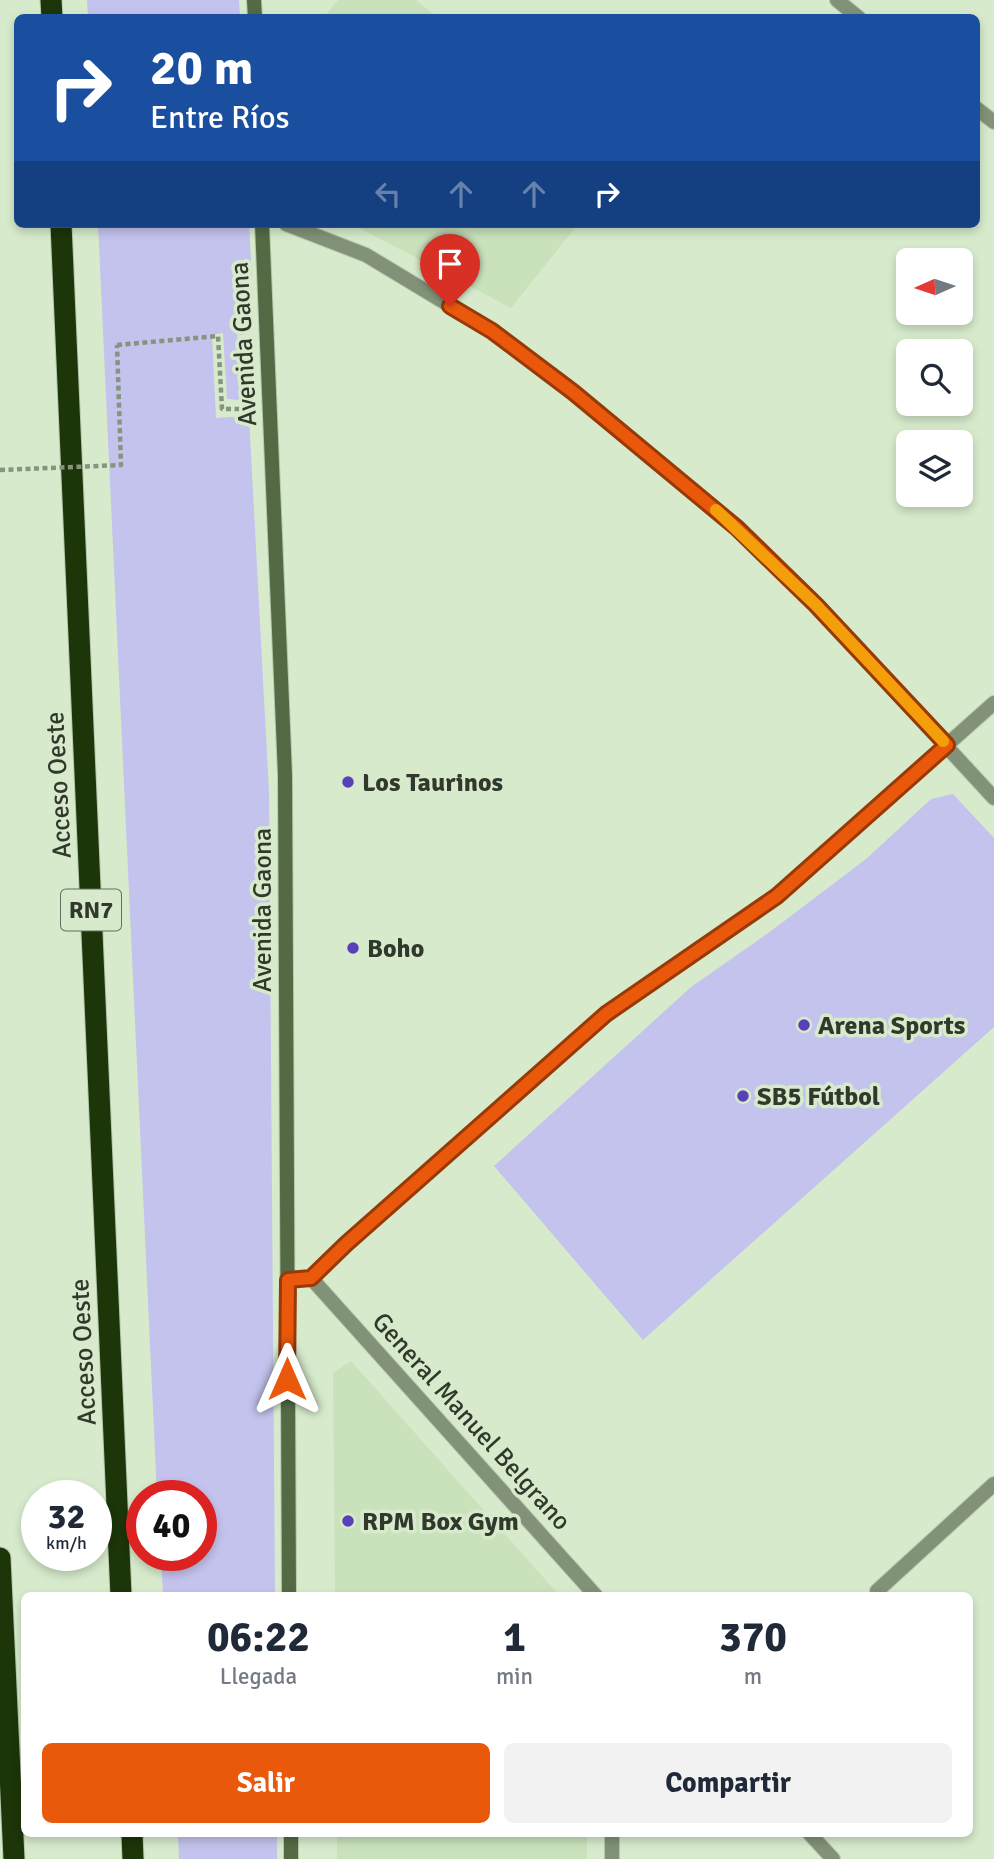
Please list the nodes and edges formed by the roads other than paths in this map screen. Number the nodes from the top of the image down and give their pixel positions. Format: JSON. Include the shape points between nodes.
{"nodes":[{"id":1,"x":837,"y":0,"type":"edge"},
{"id":2,"x":854,"y":14,"type":"edge"},
{"id":3,"x":980,"y":111,"type":"edge"},
{"id":4,"x":994,"y":122,"type":"edge"},
{"id":5,"x":61,"y":228,"type":"edge"},
{"id":6,"x":262,"y":228,"type":"edge"},
{"id":7,"x":296,"y":228,"type":"edge"},
{"id":8,"x":994,"y":703,"type":"edge"},
{"id":9,"x":947,"y":745,"type":"junction"},
{"id":10,"x":994,"y":798,"type":"edge"},
{"id":11,"x":311,"y":1278,"type":"junction"},
{"id":12,"x":288,"y":1280,"type":"junction"},
{"id":13,"x":994,"y":1484,"type":"edge"},
{"id":14,"x":0,"y":1558,"type":"edge"},
{"id":15,"x":877,"y":1591,"type":"dead end"},
{"id":16,"x":121,"y":1592,"type":"edge"},
{"id":17,"x":289,"y":1592,"type":"edge"},
{"id":18,"x":592,"y":1592,"type":"edge"},
{"id":19,"x":132,"y":1837,"type":"edge"},
{"id":20,"x":291,"y":1837,"type":"edge"},
{"id":21,"x":612,"y":1837,"type":"edge"},
{"id":22,"x":813,"y":1837,"type":"edge"},
{"id":23,"x":11,"y":1859,"type":"edge"},
{"id":24,"x":133,"y":1859,"type":"edge"},
{"id":25,"x":291,"y":1859,"type":"edge"},
{"id":26,"x":612,"y":1859,"type":"edge"},
{"id":27,"x":833,"y":1859,"type":"edge"}],
"edges":[{"from":1,"to":2,"type":"street"},
{"from":3,"to":4,"type":"street"},
{"from":5,"to":16,"type":"highway","name":"Acceso Oeste","number":"RN7"},
{"from":6,"to":12,"type":"street","name":"Avenida Gaona","via":[[285,775]]},
{"from":7,"to":9,"type":"street","via":[[366,255],[492,331],[573,392],[737,528]]},
{"from":8,"to":9,"type":"street"},
{"from":9,"to":10,"type":"street"},
{"from":9,"to":11,"type":"street","via":[[777,896],[606,1014]]},
{"from":11,"to":12,"type":"street"},
{"from":11,"to":18,"type":"street","name":"General Manuel Belgrano"},
{"from":12,"to":17,"type":"street","name":"Avenida Gaona"},
{"from":13,"to":15,"type":"street"},
{"from":14,"to":23,"type":"highway"},
{"from":19,"to":24,"type":"highway"},
{"from":20,"to":25,"type":"street"},
{"from":21,"to":26,"type":"street"},
{"from":22,"to":27,"type":"street"}]}
